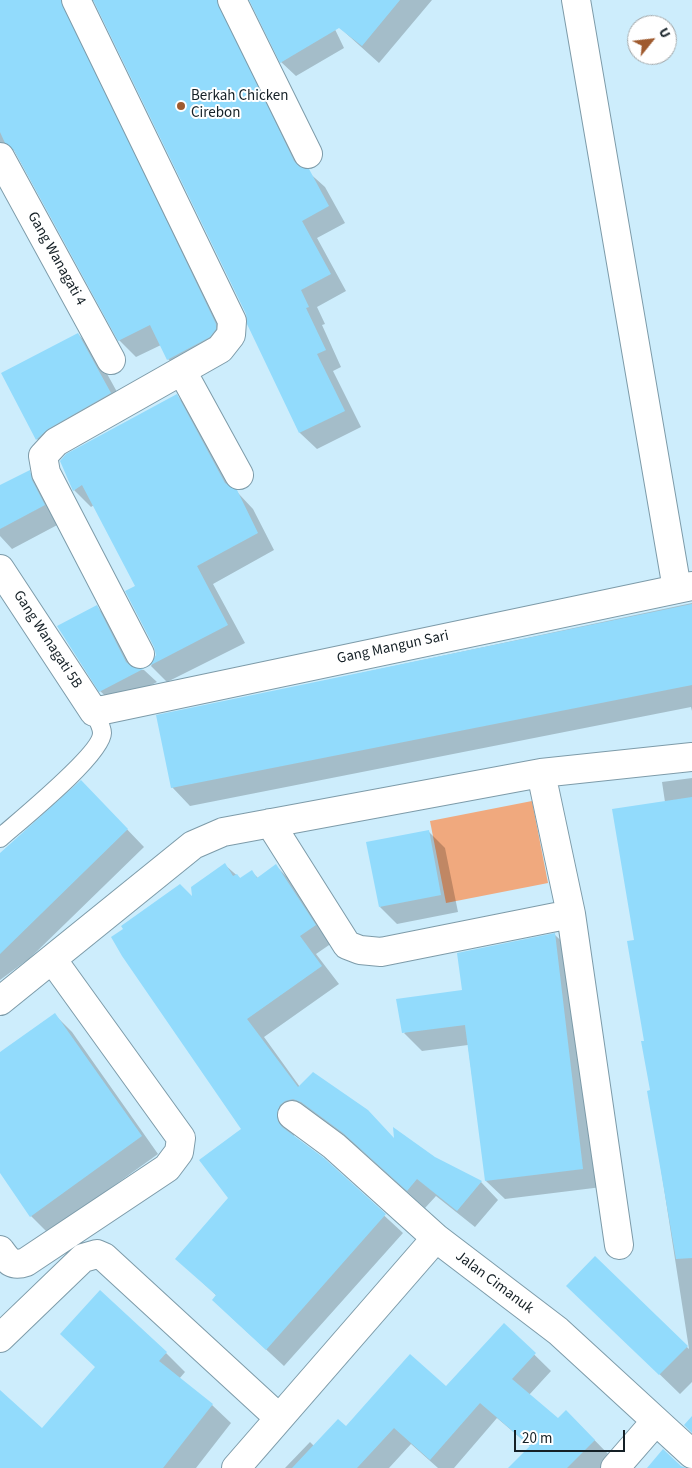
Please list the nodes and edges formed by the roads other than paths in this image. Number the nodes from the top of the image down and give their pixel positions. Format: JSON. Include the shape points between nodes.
{"nodes":[{"id":1,"x":76,"y":0,"type":"edge"},
{"id":2,"x":232,"y":0,"type":"edge"},
{"id":3,"x":576,"y":0,"type":"edge"},
{"id":4,"x":308,"y":154,"type":"dead end"},
{"id":5,"x":0,"y":157,"type":"edge"},
{"id":6,"x":111,"y":360,"type":"dead end"},
{"id":7,"x":182,"y":371,"type":"junction"},
{"id":8,"x":239,"y":475,"type":"dead end"},
{"id":9,"x":0,"y":569,"type":"edge"},
{"id":10,"x":685,"y":588,"type":"edge"},
{"id":11,"x":140,"y":654,"type":"dead end"},
{"id":12,"x":94,"y":712,"type":"junction"},
{"id":13,"x":692,"y":757,"type":"edge"},
{"id":14,"x":541,"y":773,"type":"junction"},
{"id":15,"x":270,"y":823,"type":"junction"},
{"id":16,"x":0,"y":838,"type":"edge"},
{"id":17,"x":571,"y":914,"type":"junction"},
{"id":18,"x":52,"y":958,"type":"junction"},
{"id":19,"x":0,"y":1001,"type":"edge"},
{"id":20,"x":292,"y":1115,"type":"dead end"},
{"id":21,"x":436,"y":1238,"type":"junction"},
{"id":22,"x":619,"y":1245,"type":"dead end"},
{"id":23,"x":0,"y":1250,"type":"edge"},
{"id":24,"x":0,"y":1338,"type":"edge"},
{"id":25,"x":280,"y":1418,"type":"junction"},
{"id":26,"x":654,"y":1422,"type":"junction"},
{"id":27,"x":692,"y":1454,"type":"edge"},
{"id":28,"x":236,"y":1468,"type":"edge"},
{"id":29,"x":615,"y":1468,"type":"edge"}],
"edges":[{"from":1,"to":7,"type":"street","via":[[232,321],[231,335],[220,349]]},
{"from":2,"to":4,"type":"street"},
{"from":3,"to":10,"type":"street"},
{"from":5,"to":6,"type":"street","name":"Gang Wanagati 4"},
{"from":7,"to":8,"type":"street"},
{"from":7,"to":11,"type":"street","via":[[56,442],[43,456],[46,473]]},
{"from":9,"to":12,"type":"street","name":"Gang Wanagati 5B"},
{"from":10,"to":12,"type":"street","name":"Gang Mangun Sari"},
{"from":12,"to":16,"type":"lane","via":[[102,733],[99,743],[72,774]]},
{"from":13,"to":14,"type":"street"},
{"from":14,"to":15,"type":"street"},
{"from":14,"to":17,"type":"street"},
{"from":15,"to":17,"type":"street","via":[[348,944],[360,950],[381,952]]},
{"from":15,"to":18,"type":"street","via":[[223,832],[194,845]]},
{"from":17,"to":22,"type":"street"},
{"from":18,"to":19,"type":"street"},
{"from":18,"to":23,"type":"street","via":[[182,1138],[179,1152],[167,1168],[26,1262],[12,1263]]},
{"from":20,"to":21,"type":"street","name":"Jalan Cimanuk","via":[[334,1146]]},
{"from":21,"to":25,"type":"street"},
{"from":21,"to":26,"type":"street","name":"Jalan Cimanuk","via":[[558,1331]]},
{"from":24,"to":25,"type":"street","via":[[83,1258],[97,1254]]},
{"from":25,"to":28,"type":"street"},
{"from":26,"to":27,"type":"street","name":"Jalan Cimanuk"},
{"from":26,"to":29,"type":"street"}]}
